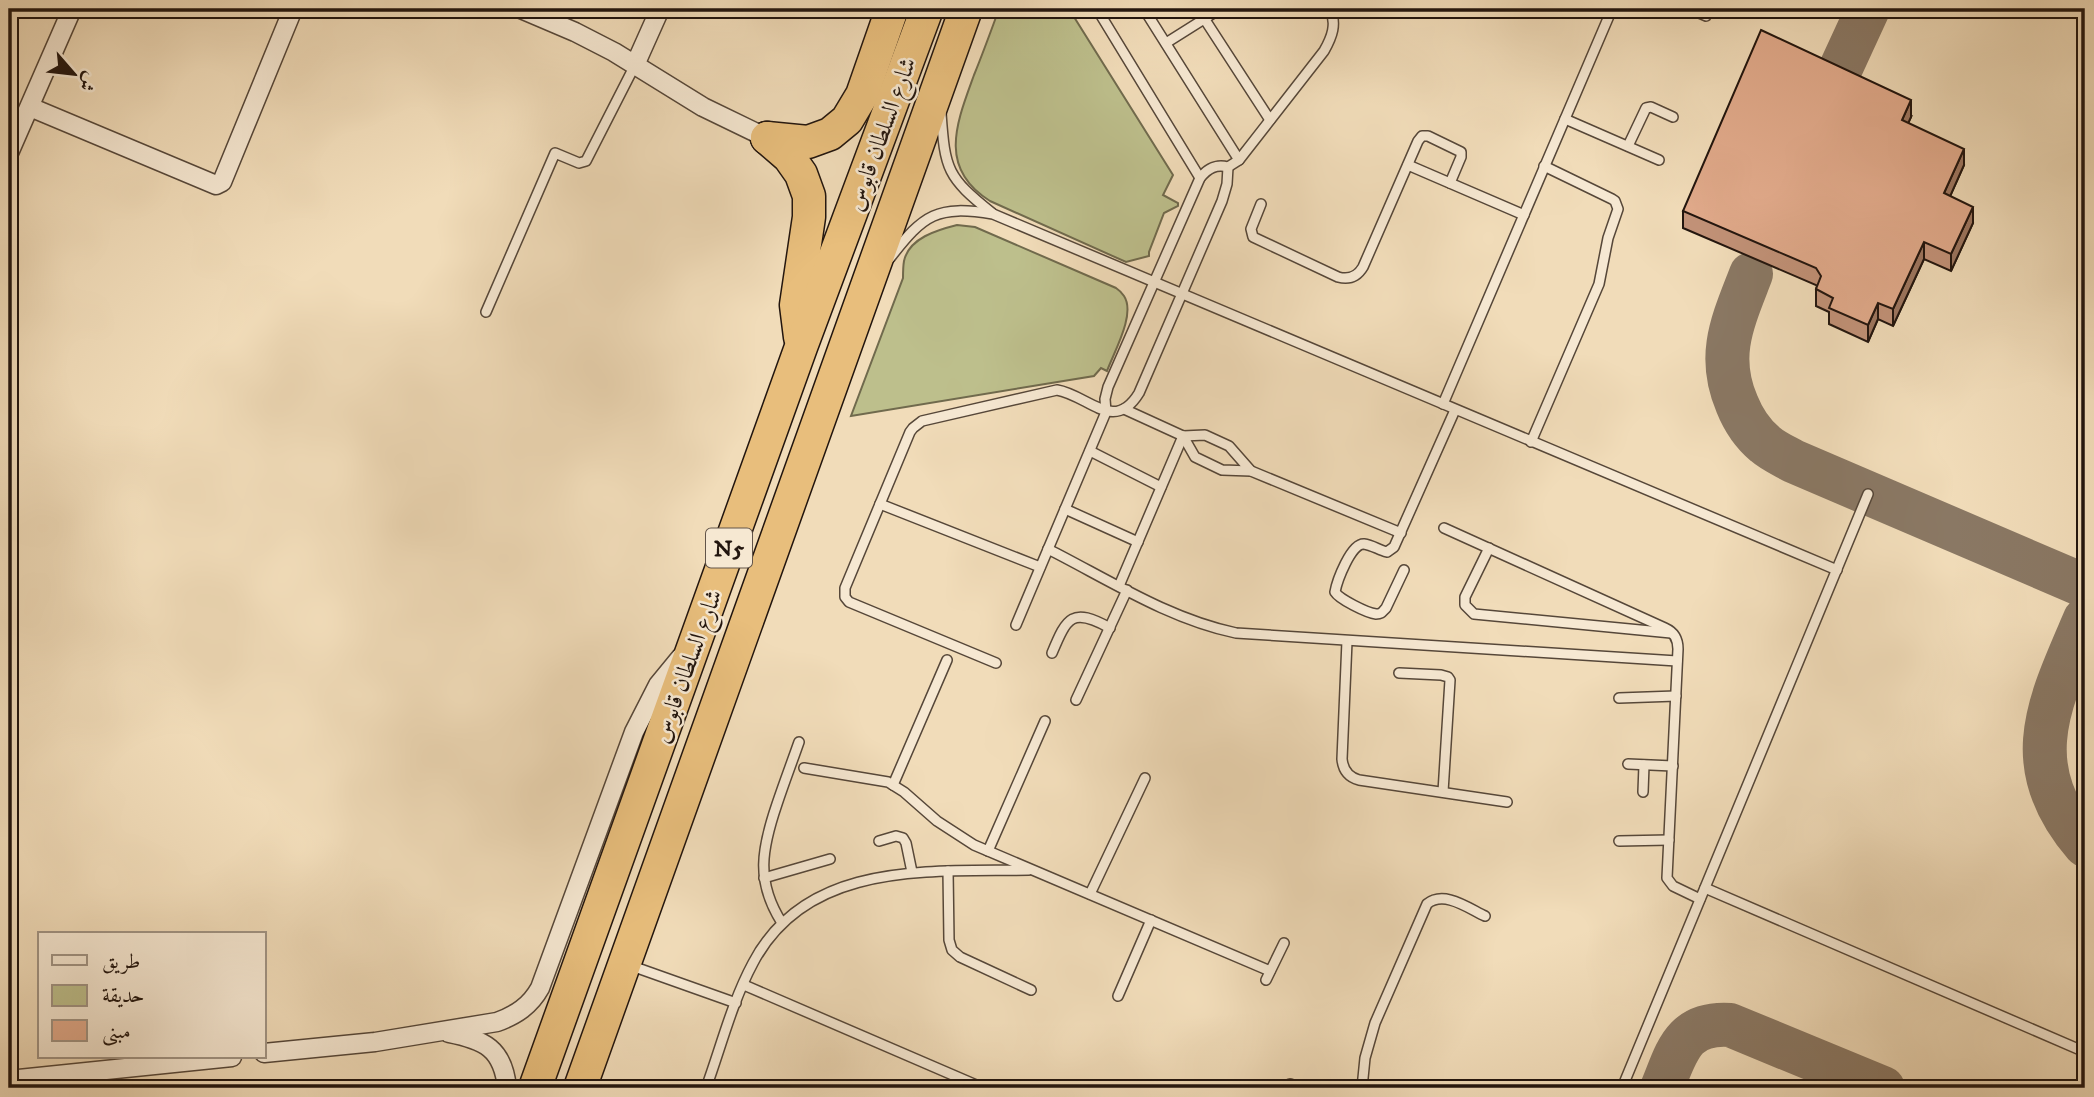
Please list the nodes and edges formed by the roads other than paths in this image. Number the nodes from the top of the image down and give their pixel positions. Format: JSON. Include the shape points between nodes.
{"nodes":[{"id":1,"x":72,"y":9,"type":"edge"},
{"id":2,"x":293,"y":9,"type":"edge"},
{"id":3,"x":521,"y":9,"type":"edge"},
{"id":4,"x":660,"y":9,"type":"edge"},
{"id":5,"x":892,"y":9,"type":"edge"},
{"id":6,"x":927,"y":9,"type":"edge"},
{"id":7,"x":966,"y":9,"type":"edge"},
{"id":8,"x":1097,"y":9,"type":"edge"},
{"id":9,"x":1144,"y":9,"type":"edge"},
{"id":10,"x":1198,"y":9,"type":"edge"},
{"id":11,"x":1220,"y":9,"type":"edge"},
{"id":12,"x":1330,"y":9,"type":"edge"},
{"id":13,"x":1612,"y":9,"type":"edge"},
{"id":14,"x":1690,"y":9,"type":"edge"},
{"id":15,"x":1706,"y":16,"type":"dead end"},
{"id":16,"x":1204,"y":18,"type":"junction"},
{"id":17,"x":1166,"y":43,"type":"junction"},
{"id":18,"x":635,"y":65,"type":"junction"},
{"id":19,"x":940,"y":83,"type":"junction"},
{"id":20,"x":30,"y":107,"type":"junction"},
{"id":21,"x":1673,"y":117,"type":"dead end"},
{"id":22,"x":1565,"y":119,"type":"junction"},
{"id":23,"x":1270,"y":120,"type":"junction"},
{"id":24,"x":768,"y":138,"type":"junction"},
{"id":25,"x":1628,"y":146,"type":"junction"},
{"id":26,"x":9,"y":153,"type":"edge"},
{"id":27,"x":1239,"y":160,"type":"junction"},
{"id":28,"x":1659,"y":160,"type":"dead end"},
{"id":29,"x":1408,"y":165,"type":"junction"},
{"id":30,"x":1544,"y":166,"type":"junction"},
{"id":31,"x":1228,"y":167,"type":"junction"},
{"id":32,"x":1200,"y":178,"type":"junction"},
{"id":33,"x":1450,"y":183,"type":"junction"},
{"id":34,"x":1261,"y":204,"type":"dead end"},
{"id":35,"x":993,"y":214,"type":"junction"},
{"id":36,"x":1524,"y":215,"type":"junction"},
{"id":37,"x":1155,"y":282,"type":"junction"},
{"id":38,"x":866,"y":290,"type":"junction"},
{"id":39,"x":1182,"y":294,"type":"junction"},
{"id":40,"x":486,"y":312,"type":"dead end"},
{"id":41,"x":801,"y":347,"type":"junction"},
{"id":42,"x":1443,"y":404,"type":"junction"},
{"id":43,"x":1124,"y":409,"type":"junction"},
{"id":44,"x":1455,"y":410,"type":"junction"},
{"id":45,"x":1106,"y":412,"type":"junction"},
{"id":46,"x":1183,"y":436,"type":"junction"},
{"id":47,"x":1531,"y":442,"type":"junction"},
{"id":48,"x":1090,"y":451,"type":"junction"},
{"id":49,"x":1251,"y":471,"type":"junction"},
{"id":50,"x":1161,"y":487,"type":"junction"},
{"id":51,"x":1868,"y":494,"type":"dead end"},
{"id":52,"x":880,"y":504,"type":"junction"},
{"id":53,"x":1065,"y":509,"type":"junction"},
{"id":54,"x":1444,"y":528,"type":"dead end"},
{"id":55,"x":1401,"y":533,"type":"junction"},
{"id":56,"x":1138,"y":542,"type":"junction"},
{"id":57,"x":1489,"y":548,"type":"junction"},
{"id":58,"x":1048,"y":549,"type":"junction"},
{"id":59,"x":1040,"y":567,"type":"junction"},
{"id":60,"x":1404,"y":570,"type":"dead end"},
{"id":61,"x":1837,"y":570,"type":"junction"},
{"id":62,"x":1123,"y":588,"type":"junction"},
{"id":63,"x":1016,"y":625,"type":"dead end"},
{"id":64,"x":1110,"y":628,"type":"junction"},
{"id":65,"x":1673,"y":633,"type":"junction"},
{"id":66,"x":697,"y":639,"type":"junction"},
{"id":67,"x":1347,"y":641,"type":"junction"},
{"id":68,"x":1052,"y":653,"type":"dead end"},
{"id":69,"x":947,"y":660,"type":"dead end"},
{"id":70,"x":1678,"y":661,"type":"junction"},
{"id":71,"x":996,"y":663,"type":"dead end"},
{"id":72,"x":1399,"y":673,"type":"dead end"},
{"id":73,"x":1676,"y":696,"type":"junction"},
{"id":74,"x":1619,"y":698,"type":"dead end"},
{"id":75,"x":1076,"y":700,"type":"dead end"},
{"id":76,"x":1045,"y":721,"type":"dead end"},
{"id":77,"x":799,"y":742,"type":"dead end"},
{"id":78,"x":1628,"y":764,"type":"dead end"},
{"id":79,"x":1644,"y":765,"type":"junction"},
{"id":80,"x":1673,"y":766,"type":"junction"},
{"id":81,"x":804,"y":768,"type":"dead end"},
{"id":82,"x":1145,"y":778,"type":"dead end"},
{"id":83,"x":893,"y":785,"type":"junction"},
{"id":84,"x":1443,"y":792,"type":"junction"},
{"id":85,"x":1643,"y":792,"type":"dead end"},
{"id":86,"x":1507,"y":802,"type":"dead end"},
{"id":87,"x":1669,"y":840,"type":"junction"},
{"id":88,"x":879,"y":841,"type":"dead end"},
{"id":89,"x":1619,"y":841,"type":"dead end"},
{"id":90,"x":988,"y":851,"type":"junction"},
{"id":91,"x":830,"y":859,"type":"dead end"},
{"id":92,"x":1032,"y":870,"type":"junction"},
{"id":93,"x":912,"y":872,"type":"junction"},
{"id":94,"x":948,"y":872,"type":"junction"},
{"id":95,"x":764,"y":878,"type":"junction"},
{"id":96,"x":1705,"y":888,"type":"junction"},
{"id":97,"x":1090,"y":894,"type":"junction"},
{"id":98,"x":1700,"y":898,"type":"junction"},
{"id":99,"x":1485,"y":916,"type":"dead end"},
{"id":100,"x":1151,"y":920,"type":"junction"},
{"id":101,"x":782,"y":923,"type":"junction"},
{"id":102,"x":1284,"y":943,"type":"dead end"},
{"id":103,"x":625,"y":964,"type":"junction"},
{"id":104,"x":744,"y":985,"type":"junction"},
{"id":105,"x":1031,"y":990,"type":"dead end"},
{"id":106,"x":1118,"y":996,"type":"dead end"},
{"id":107,"x":736,"y":1003,"type":"junction"},
{"id":108,"x":442,"y":1031,"type":"junction"},
{"id":109,"x":2085,"y":1052,"type":"edge"},
{"id":110,"x":266,"y":1054,"type":"edge"},
{"id":111,"x":222,"y":1058,"type":"edge"},
{"id":112,"x":9,"y":1080,"type":"edge"},
{"id":113,"x":507,"y":1088,"type":"edge"},
{"id":114,"x":535,"y":1088,"type":"edge"},
{"id":115,"x":580,"y":1088,"type":"edge"},
{"id":116,"x":706,"y":1088,"type":"edge"},
{"id":117,"x":983,"y":1088,"type":"edge"},
{"id":118,"x":1281,"y":1088,"type":"edge"},
{"id":119,"x":1301,"y":1088,"type":"edge"},
{"id":120,"x":1362,"y":1088,"type":"edge"},
{"id":121,"x":1622,"y":1088,"type":"edge"}],
"edges":[{"from":1,"to":20,"type":"street"},
{"from":2,"to":20,"type":"street","via":[[222,182],[216,185]]},
{"from":3,"to":18,"type":"street"},
{"from":4,"to":18,"type":"street"},
{"from":5,"to":24,"type":"highway","via":[[862,95],[847,120],[830,134],[808,142]]},
{"from":6,"to":41,"type":"highway","name":"شارع السلطان قابوس","number":"N5"},
{"from":7,"to":19,"type":"highway","name":"شارع السلطان قابوس","number":"N5"},
{"from":8,"to":32,"type":"lane"},
{"from":9,"to":17,"type":"lane"},
{"from":10,"to":16,"type":"lane"},
{"from":11,"to":16,"type":"lane"},
{"from":12,"to":23,"type":"lane","via":[[1334,26],[1328,43]]},
{"from":13,"to":22,"type":"lane"},
{"from":14,"to":15,"type":"lane"},
{"from":16,"to":17,"type":"lane"},
{"from":16,"to":23,"type":"lane"},
{"from":17,"to":27,"type":"lane"},
{"from":18,"to":24,"type":"street","via":[[704,107]]},
{"from":18,"to":40,"type":"lane","via":[[586,161],[579,163],[555,153]]},
{"from":19,"to":35,"type":"lane","via":[[944,151],[950,171],[963,189]]},
{"from":19,"to":38,"type":"highway","name":"شارع السلطان قابوس","number":"N5"},
{"from":20,"to":26,"type":"street"},
{"from":21,"to":25,"type":"lane","via":[[1646,108]]},
{"from":22,"to":25,"type":"lane"},
{"from":22,"to":30,"type":"lane"},
{"from":23,"to":27,"type":"lane"},
{"from":24,"to":41,"type":"highway","via":[[789,157],[809,196],[796,305]]},
{"from":25,"to":28,"type":"lane"},
{"from":27,"to":31,"type":"lane"},
{"from":29,"to":33,"type":"lane"},
{"from":29,"to":33,"type":"lane","via":[[1419,138],[1428,136],[1461,152]]},
{"from":29,"to":34,"type":"lane","via":[[1363,267],[1351,278],[1338,277],[1254,237],[1251,229]]},
{"from":30,"to":36,"type":"lane"},
{"from":30,"to":47,"type":"lane","via":[[1612,199],[1618,209],[1600,284]]},
{"from":31,"to":32,"type":"lane","via":[[1210,168]]},
{"from":31,"to":39,"type":"lane","via":[[1225,192]]},
{"from":32,"to":37,"type":"lane"},
{"from":33,"to":36,"type":"lane"},
{"from":35,"to":37,"type":"lane"},
{"from":35,"to":38,"type":"lane","via":[[954,210],[925,220],[906,236]]},
{"from":36,"to":42,"type":"lane"},
{"from":37,"to":39,"type":"lane"},
{"from":37,"to":45,"type":"lane","via":[[1105,394]]},
{"from":38,"to":103,"type":"highway","name":"شارع السلطان قابوس","number":"N5"},
{"from":39,"to":42,"type":"lane"},
{"from":39,"to":43,"type":"lane","via":[[1139,393]]},
{"from":41,"to":66,"type":"highway","name":"شارع السلطان قابوس","number":"N5"},
{"from":42,"to":44,"type":"lane"},
{"from":43,"to":45,"type":"lane"},
{"from":43,"to":46,"type":"lane"},
{"from":44,"to":47,"type":"lane"},
{"from":44,"to":55,"type":"lane"},
{"from":45,"to":48,"type":"lane"},
{"from":45,"to":52,"type":"lane","via":[[1057,390],[917,423]]},
{"from":46,"to":49,"type":"lane","via":[[1205,435],[1229,446]]},
{"from":46,"to":49,"type":"lane","via":[[1199,460],[1226,471]]},
{"from":46,"to":50,"type":"lane"},
{"from":47,"to":61,"type":"lane"},
{"from":48,"to":50,"type":"lane"},
{"from":48,"to":53,"type":"lane"},
{"from":49,"to":55,"type":"lane"},
{"from":50,"to":56,"type":"lane"},
{"from":51,"to":61,"type":"lane"},
{"from":52,"to":59,"type":"lane"},
{"from":52,"to":71,"type":"lane","via":[[845,588],[846,600]]},
{"from":53,"to":56,"type":"lane"},
{"from":53,"to":58,"type":"lane"},
{"from":54,"to":57,"type":"lane"},
{"from":55,"to":60,"type":"lane","via":[[1387,552],[1363,544],[1353,548],[1336,595],[1381,613]]},
{"from":56,"to":62,"type":"lane"},
{"from":57,"to":65,"type":"lane"},
{"from":57,"to":65,"type":"lane","via":[[1465,597],[1465,606],[1474,614]]},
{"from":58,"to":59,"type":"lane"},
{"from":58,"to":62,"type":"lane"},
{"from":59,"to":63,"type":"lane"},
{"from":61,"to":96,"type":"lane"},
{"from":62,"to":64,"type":"lane"},
{"from":62,"to":67,"type":"lane","via":[[1179,616],[1222,630]]},
{"from":64,"to":68,"type":"lane","via":[[1089,617],[1076,617],[1062,628]]},
{"from":64,"to":75,"type":"lane"},
{"from":65,"to":70,"type":"lane"},
{"from":66,"to":108,"type":"street","via":[[658,685],[634,732],[536,995],[521,1011],[497,1022]]},
{"from":66,"to":114,"type":"highway","name":"شارع السلطان قابوس","number":"N5"},
{"from":67,"to":70,"type":"lane"},
{"from":67,"to":84,"type":"lane","via":[[1342,759],[1348,775]]},
{"from":69,"to":83,"type":"lane"},
{"from":70,"to":73,"type":"lane"},
{"from":72,"to":84,"type":"lane","via":[[1450,680]]},
{"from":73,"to":74,"type":"lane"},
{"from":73,"to":80,"type":"lane"},
{"from":76,"to":90,"type":"lane"},
{"from":77,"to":95,"type":"lane","via":[[765,842]]},
{"from":78,"to":79,"type":"lane"},
{"from":79,"to":80,"type":"lane"},
{"from":79,"to":85,"type":"lane"},
{"from":80,"to":87,"type":"lane"},
{"from":81,"to":83,"type":"lane"},
{"from":82,"to":97,"type":"lane"},
{"from":83,"to":90,"type":"lane","via":[[946,828]]},
{"from":84,"to":86,"type":"lane"},
{"from":87,"to":89,"type":"lane"},
{"from":87,"to":98,"type":"lane","via":[[1668,880]]},
{"from":88,"to":93,"type":"lane","via":[[903,838]]},
{"from":90,"to":92,"type":"lane"},
{"from":91,"to":95,"type":"lane"},
{"from":92,"to":94,"type":"lane"},
{"from":92,"to":97,"type":"lane"},
{"from":93,"to":94,"type":"lane"},
{"from":93,"to":101,"type":"lane","via":[[871,878],[833,891],[797,909]]},
{"from":94,"to":105,"type":"lane","via":[[952,950]]},
{"from":95,"to":101,"type":"lane"},
{"from":96,"to":98,"type":"lane"},
{"from":96,"to":109,"type":"lane"},
{"from":97,"to":100,"type":"lane"},
{"from":98,"to":121,"type":"lane"},
{"from":99,"to":120,"type":"lane","via":[[1447,899],[1436,898],[1427,904],[1375,1023]]},
{"from":100,"to":102,"type":"lane","via":[[1268,976]]},
{"from":100,"to":106,"type":"lane"},
{"from":101,"to":104,"type":"lane","via":[[759,952]]},
{"from":103,"to":107,"type":"lane"},
{"from":103,"to":115,"type":"highway","name":"شارع السلطان قابوس","number":"N5"},
{"from":104,"to":107,"type":"lane"},
{"from":104,"to":117,"type":"lane"},
{"from":107,"to":116,"type":"lane"},
{"from":108,"to":110,"type":"street"},
{"from":108,"to":113,"type":"street","via":[[476,1039],[490,1048],[502,1066]]},
{"from":111,"to":112,"type":"street"},
{"from":118,"to":119,"type":"lane","via":[[1290,1084]]}]}
